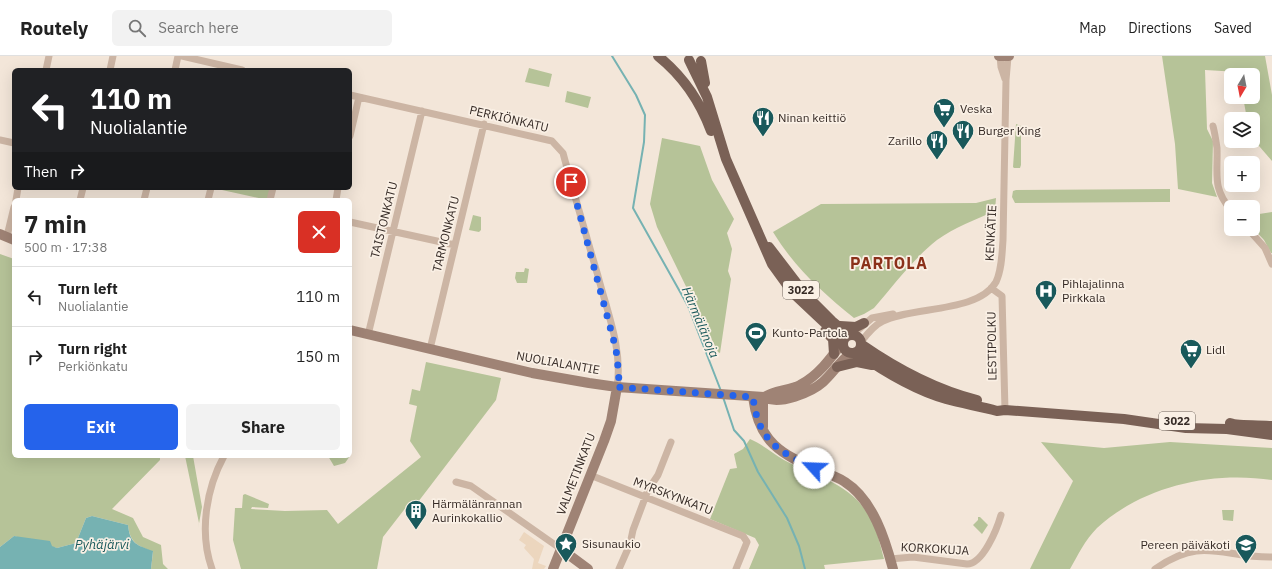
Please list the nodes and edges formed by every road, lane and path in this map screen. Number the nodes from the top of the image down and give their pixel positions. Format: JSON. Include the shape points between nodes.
{"nodes":[{"id":1,"x":49,"y":56,"type":"edge"},
{"id":2,"x":113,"y":56,"type":"edge"},
{"id":3,"x":178,"y":56,"type":"edge"},
{"id":4,"x":182,"y":56,"type":"edge"},
{"id":5,"x":658,"y":56,"type":"edge"},
{"id":6,"x":1004,"y":56,"type":"edge"},
{"id":7,"x":687,"y":58,"type":"edge"},
{"id":8,"x":704,"y":58,"type":"edge"},
{"id":9,"x":46,"y":68,"type":"edge"},
{"id":10,"x":110,"y":68,"type":"edge"},
{"id":11,"x":175,"y":68,"type":"edge"},
{"id":12,"x":232,"y":68,"type":"edge"},
{"id":13,"x":352,"y":95,"type":"edge"},
{"id":14,"x":359,"y":97,"type":"junction"},
{"id":15,"x":707,"y":97,"type":"junction"},
{"id":16,"x":422,"y":111,"type":"junction"},
{"id":17,"x":484,"y":124,"type":"junction"},
{"id":18,"x":1213,"y":126,"type":"dead end"},
{"id":19,"x":352,"y":127,"type":"edge"},
{"id":20,"x":0,"y":140,"type":"edge"},
{"id":21,"x":12,"y":143,"type":"edge"},
{"id":22,"x":722,"y":149,"type":"junction"},
{"id":23,"x":1225,"y":200,"type":"edge"},
{"id":24,"x":12,"y":216,"type":"edge"},
{"id":25,"x":352,"y":222,"type":"edge"},
{"id":26,"x":392,"y":231,"type":"junction"},
{"id":27,"x":1254,"y":236,"type":"edge"},
{"id":28,"x":7,"y":237,"type":"edge"},
{"id":29,"x":761,"y":238,"type":"junction"},
{"id":30,"x":454,"y":245,"type":"junction"},
{"id":31,"x":1272,"y":264,"type":"edge"},
{"id":32,"x":992,"y":288,"type":"junction"},
{"id":33,"x":899,"y":314,"type":"junction"},
{"id":34,"x":817,"y":318,"type":"junction"},
{"id":35,"x":864,"y":323,"type":"junction"},
{"id":36,"x":839,"y":325,"type":"junction"},
{"id":37,"x":352,"y":331,"type":"edge"},
{"id":38,"x":368,"y":335,"type":"junction"},
{"id":39,"x":847,"y":338,"type":"junction"},
{"id":40,"x":859,"y":345,"type":"junction"},
{"id":41,"x":430,"y":349,"type":"junction"},
{"id":42,"x":834,"y":354,"type":"junction"},
{"id":43,"x":874,"y":365,"type":"junction"},
{"id":44,"x":837,"y":367,"type":"junction"},
{"id":45,"x":617,"y":387,"type":"junction"},
{"id":46,"x":760,"y":397,"type":"junction"},
{"id":47,"x":1005,"y":410,"type":"junction"},
{"id":48,"x":1272,"y":426,"type":"edge"},
{"id":49,"x":1229,"y":427,"type":"junction"},
{"id":50,"x":1272,"y":435,"type":"edge"},
{"id":51,"x":672,"y":442,"type":"dead end"},
{"id":52,"x":223,"y":458,"type":"edge"},
{"id":53,"x":590,"y":475,"type":"junction"},
{"id":54,"x":456,"y":482,"type":"dead end"},
{"id":55,"x":646,"y":498,"type":"junction"},
{"id":56,"x":1000,"y":515,"type":"dead end"},
{"id":57,"x":561,"y":549,"type":"junction"},
{"id":58,"x":1272,"y":557,"type":"edge"},
{"id":59,"x":890,"y":559,"type":"junction"},
{"id":60,"x":212,"y":569,"type":"edge"},
{"id":61,"x":553,"y":569,"type":"edge"},
{"id":62,"x":588,"y":569,"type":"edge"},
{"id":63,"x":619,"y":569,"type":"edge"},
{"id":64,"x":736,"y":569,"type":"edge"},
{"id":65,"x":893,"y":569,"type":"edge"},
{"id":66,"x":1155,"y":569,"type":"edge"}],
"edges":[{"from":1,"to":9,"type":"street"},
{"from":2,"to":10,"type":"street"},
{"from":3,"to":11,"type":"street"},
{"from":4,"to":12,"type":"street"},
{"from":5,"to":22,"type":"main road","via":[[688,87]]},
{"from":6,"to":32,"type":"street","name":"KENKÄTIE","via":[[1001,67],[1006,80],[1004,240],[998,276]]},
{"from":7,"to":8,"type":"main road","number":"3022"},
{"from":7,"to":15,"type":"main road","number":"3022"},
{"from":8,"to":15,"type":"main road","number":"3022"},
{"from":13,"to":14,"type":"street","name":"PERKIÖNKATU"},
{"from":14,"to":16,"type":"street","name":"PERKIÖNKATU"},
{"from":14,"to":19,"type":"street"},
{"from":15,"to":22,"type":"main road","number":"3022"},
{"from":16,"to":17,"type":"street","name":"PERKIÖNKATU"},
{"from":16,"to":26,"type":"street","name":"TAISTONKATU"},
{"from":17,"to":30,"type":"street","name":"TARMONKATU"},
{"from":17,"to":45,"type":"street","name":"PERKIÖNKATU","via":[[552,141],[563,153],[612,330],[618,361]]},
{"from":18,"to":23,"type":"street","via":[[1217,149],[1217,187]]},
{"from":20,"to":21,"type":"street"},
{"from":22,"to":29,"type":"main road","number":"3022"},
{"from":24,"to":28,"type":"street"},
{"from":25,"to":26,"type":"street"},
{"from":26,"to":30,"type":"street"},
{"from":26,"to":38,"type":"street","name":"TAISTONKATU"},
{"from":27,"to":31,"type":"street","via":[[1265,248]]},
{"from":29,"to":34,"type":"main road","number":"3022","via":[[781,278]]},
{"from":29,"to":36,"type":"main road","number":"3022","via":[[805,294]]},
{"from":30,"to":41,"type":"street","name":"TARMONKATU"},
{"from":32,"to":33,"type":"street","via":[[967,302]]},
{"from":32,"to":47,"type":"street","name":"LESTIPOLKU","via":[[1002,296]]},
{"from":33,"to":35,"type":"street","via":[[877,316]]},
{"from":33,"to":40,"type":"street","via":[[880,322]]},
{"from":34,"to":39,"type":"main road","number":"3022"},
{"from":34,"to":42,"type":"main road","via":[[819,325],[834,340]]},
{"from":35,"to":36,"type":"main road","via":[[856,328]]},
{"from":35,"to":39,"type":"street"},
{"from":36,"to":39,"type":"main road","number":"3022"},
{"from":37,"to":38,"type":"street","name":"NUOLIALANTIE"},
{"from":38,"to":41,"type":"street","name":"NUOLIALANTIE"},
{"from":39,"to":40,"type":"main road","via":[[858,337]]},
{"from":39,"to":40,"type":"main road","via":[[844,349]]},
{"from":39,"to":42,"type":"street","name":"NUOLIALANTIE"},
{"from":40,"to":43,"type":"main road"},
{"from":40,"to":44,"type":"street","name":"NUOLIALANTIE"},
{"from":40,"to":47,"type":"main road","via":[[868,344],[894,362],[895,367],[950,392],[997,405]]},
{"from":41,"to":45,"type":"street","name":"NUOLIALANTIE","via":[[532,373]]},
{"from":42,"to":46,"type":"street","name":"NUOLIALANTIE","via":[[804,383],[789,390]]},
{"from":43,"to":44,"type":"main road","via":[[857,362]]},
{"from":43,"to":47,"type":"main road","via":[[904,382],[944,399],[997,411]]},
{"from":44,"to":46,"type":"street","name":"NUOLIALANTIE","via":[[822,383],[811,390],[775,402]]},
{"from":45,"to":46,"type":"street","name":"NUOLIALANTIE"},
{"from":45,"to":53,"type":"street","name":"VALMETINKATU","via":[[611,421]]},
{"from":46,"to":59,"type":"street","via":[[756,412],[768,441],[778,450],[834,476],[850,487],[875,516]]},
{"from":47,"to":49,"type":"main road","via":[[1126,419],[1186,428]]},
{"from":48,"to":49,"type":"main road","via":[[1246,424]]},
{"from":49,"to":50,"type":"main road"},
{"from":51,"to":55,"type":"street"},
{"from":52,"to":60,"type":"street","via":[[213,481],[207,514],[207,545]]},
{"from":53,"to":55,"type":"street","name":"MYRSKYNKATU"},
{"from":53,"to":57,"type":"street","name":"VALMETINKATU"},
{"from":54,"to":57,"type":"street","via":[[471,486]]},
{"from":55,"to":63,"type":"street"},
{"from":55,"to":64,"type":"street","name":"MYRSKYNKATU","via":[[743,536],[746,539]]},
{"from":56,"to":59,"type":"street","name":"KORKOKUJA","via":[[994,534],[979,560],[970,564],[913,557]]},
{"from":57,"to":61,"type":"street","name":"VALMETINKATU"},
{"from":57,"to":62,"type":"street"},
{"from":58,"to":66,"type":"street","via":[[1212,549],[1196,550]]},
{"from":59,"to":65,"type":"street"}]}
